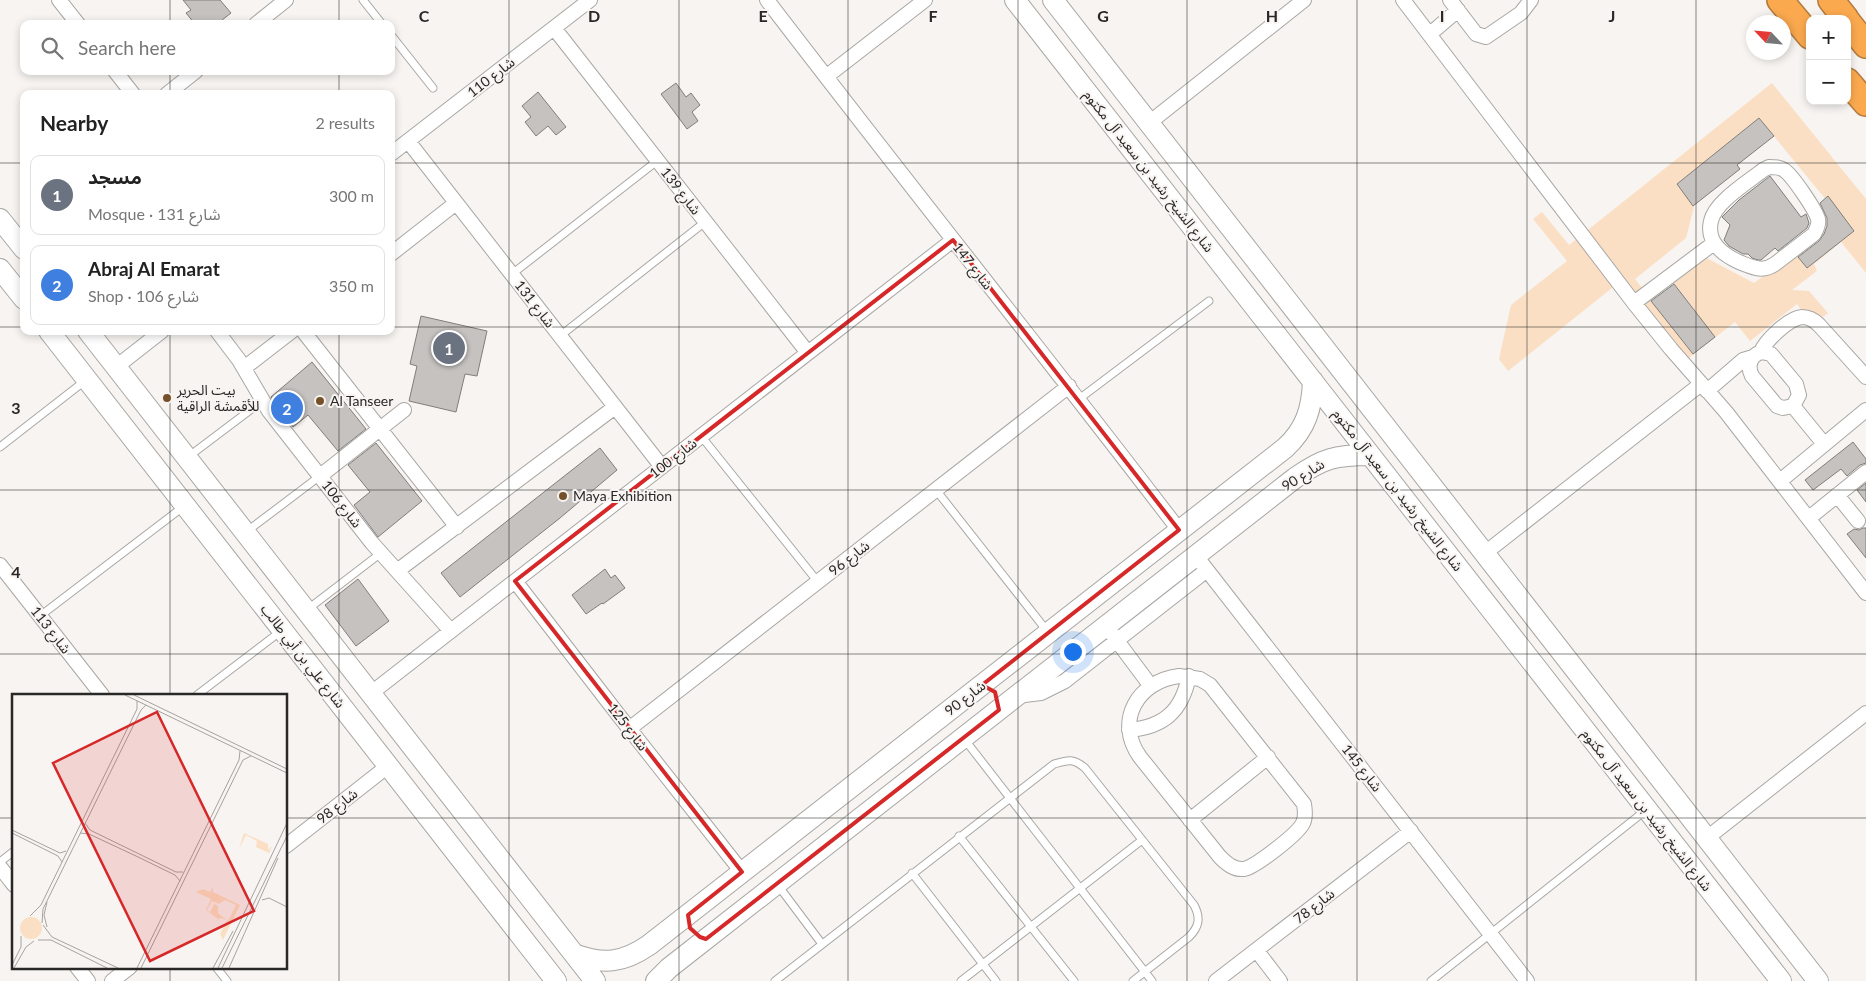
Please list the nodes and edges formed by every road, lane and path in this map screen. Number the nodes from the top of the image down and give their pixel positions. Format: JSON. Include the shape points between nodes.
{"nodes":[{"id":1,"x":59,"y":0,"type":"edge"},
{"id":2,"x":286,"y":0,"type":"edge"},
{"id":3,"x":363,"y":0,"type":"edge"},
{"id":4,"x":590,"y":0,"type":"edge"},
{"id":5,"x":767,"y":0,"type":"edge"},
{"id":6,"x":925,"y":0,"type":"edge"},
{"id":7,"x":1015,"y":0,"type":"edge"},
{"id":8,"x":1053,"y":0,"type":"edge"},
{"id":9,"x":1304,"y":0,"type":"edge"},
{"id":10,"x":1403,"y":0,"type":"edge"},
{"id":11,"x":1531,"y":0,"type":"edge"},
{"id":12,"x":1780,"y":0,"type":"edge"},
{"id":13,"x":1831,"y":0,"type":"edge"},
{"id":14,"x":1454,"y":5,"type":"edge"},
{"id":15,"x":1842,"y":15,"type":"edge"},
{"id":16,"x":75,"y":20,"type":"edge"},
{"id":17,"x":261,"y":20,"type":"edge"},
{"id":18,"x":379,"y":20,"type":"edge"},
{"id":19,"x":1851,"y":26,"type":"edge"},
{"id":20,"x":554,"y":28,"type":"junction"},
{"id":21,"x":1806,"y":31,"type":"edge"},
{"id":22,"x":1430,"y":34,"type":"junction"},
{"id":23,"x":395,"y":40,"type":"edge"},
{"id":24,"x":1866,"y":44,"type":"edge"},
{"id":25,"x":118,"y":75,"type":"edge"},
{"id":26,"x":191,"y":75,"type":"edge"},
{"id":27,"x":827,"y":76,"type":"junction"},
{"id":28,"x":1851,"y":86,"type":"edge"},
{"id":29,"x":433,"y":88,"type":"dead end"},
{"id":30,"x":130,"y":90,"type":"edge"},
{"id":31,"x":172,"y":90,"type":"edge"},
{"id":32,"x":1866,"y":103,"type":"edge"},
{"id":33,"x":1149,"y":123,"type":"junction"},
{"id":34,"x":408,"y":141,"type":"junction"},
{"id":35,"x":395,"y":151,"type":"edge"},
{"id":36,"x":657,"y":161,"type":"junction"},
{"id":37,"x":1205,"y":194,"type":"junction"},
{"id":38,"x":456,"y":203,"type":"junction"},
{"id":39,"x":1182,"y":214,"type":"junction"},
{"id":40,"x":1224,"y":218,"type":"junction"},
{"id":41,"x":0,"y":219,"type":"edge"},
{"id":42,"x":705,"y":222,"type":"junction"},
{"id":43,"x":1199,"y":236,"type":"junction"},
{"id":44,"x":953,"y":240,"type":"junction"},
{"id":45,"x":1714,"y":243,"type":"junction"},
{"id":46,"x":20,"y":244,"type":"edge"},
{"id":47,"x":395,"y":251,"type":"edge"},
{"id":48,"x":0,"y":269,"type":"edge"},
{"id":49,"x":512,"y":274,"type":"junction"},
{"id":50,"x":20,"y":294,"type":"edge"},
{"id":51,"x":1209,"y":301,"type":"dead end"},
{"id":52,"x":1634,"y":303,"type":"junction"},
{"id":53,"x":52,"y":335,"type":"edge"},
{"id":54,"x":91,"y":335,"type":"edge"},
{"id":55,"x":157,"y":335,"type":"edge"},
{"id":56,"x":220,"y":335,"type":"edge"},
{"id":57,"x":287,"y":335,"type":"edge"},
{"id":58,"x":306,"y":335,"type":"edge"},
{"id":59,"x":560,"y":336,"type":"junction"},
{"id":60,"x":808,"y":353,"type":"junction"},
{"id":61,"x":1757,"y":354,"type":"junction"},
{"id":62,"x":116,"y":367,"type":"junction"},
{"id":63,"x":244,"y":368,"type":"junction"},
{"id":64,"x":1866,"y":377,"type":"edge"},
{"id":65,"x":87,"y":379,"type":"junction"},
{"id":66,"x":1313,"y":382,"type":"junction"},
{"id":67,"x":1069,"y":386,"type":"junction"},
{"id":68,"x":1704,"y":387,"type":"junction"},
{"id":69,"x":1079,"y":399,"type":"junction"},
{"id":70,"x":262,"y":402,"type":"junction"},
{"id":71,"x":1793,"y":406,"type":"junction"},
{"id":72,"x":614,"y":407,"type":"junction"},
{"id":73,"x":404,"y":410,"type":"dead end"},
{"id":74,"x":1866,"y":410,"type":"edge"},
{"id":75,"x":380,"y":429,"type":"junction"},
{"id":76,"x":701,"y":436,"type":"junction"},
{"id":77,"x":1824,"y":444,"type":"junction"},
{"id":78,"x":0,"y":448,"type":"edge"},
{"id":79,"x":1370,"y":455,"type":"junction"},
{"id":80,"x":188,"y":458,"type":"junction"},
{"id":81,"x":662,"y":467,"type":"junction"},
{"id":82,"x":1866,"y":472,"type":"edge"},
{"id":83,"x":320,"y":476,"type":"junction"},
{"id":84,"x":1780,"y":481,"type":"junction"},
{"id":85,"x":1240,"y":483,"type":"junction"},
{"id":86,"x":936,"y":490,"type":"junction"},
{"id":87,"x":1837,"y":495,"type":"junction"},
{"id":88,"x":185,"y":505,"type":"junction"},
{"id":89,"x":1257,"y":507,"type":"junction"},
{"id":90,"x":1808,"y":518,"type":"junction"},
{"id":91,"x":1858,"y":521,"type":"dead end"},
{"id":92,"x":241,"y":527,"type":"junction"},
{"id":93,"x":457,"y":527,"type":"junction"},
{"id":94,"x":1179,"y":530,"type":"junction"},
{"id":95,"x":212,"y":540,"type":"junction"},
{"id":96,"x":381,"y":552,"type":"junction"},
{"id":97,"x":1485,"y":553,"type":"junction"},
{"id":98,"x":267,"y":560,"type":"junction"},
{"id":99,"x":1202,"y":563,"type":"junction"},
{"id":100,"x":0,"y":564,"type":"edge"},
{"id":101,"x":398,"y":571,"type":"junction"},
{"id":102,"x":242,"y":578,"type":"junction"},
{"id":103,"x":515,"y":581,"type":"junction"},
{"id":104,"x":818,"y":582,"type":"junction"},
{"id":105,"x":1511,"y":588,"type":"junction"},
{"id":106,"x":1866,"y":593,"type":"edge"},
{"id":107,"x":1488,"y":606,"type":"junction"},
{"id":108,"x":306,"y":611,"type":"junction"},
{"id":109,"x":40,"y":616,"type":"junction"},
{"id":110,"x":282,"y":630,"type":"junction"},
{"id":111,"x":451,"y":631,"type":"junction"},
{"id":112,"x":1048,"y":632,"type":"junction"},
{"id":113,"x":1111,"y":633,"type":"junction"},
{"id":114,"x":997,"y":673,"type":"junction"},
{"id":115,"x":1189,"y":676,"type":"junction"},
{"id":116,"x":1150,"y":685,"type":"junction"},
{"id":117,"x":978,"y":688,"type":"junction"},
{"id":118,"x":101,"y":694,"type":"edge"},
{"id":119,"x":198,"y":694,"type":"edge"},
{"id":120,"x":370,"y":694,"type":"junction"},
{"id":121,"x":1016,"y":696,"type":"junction"},
{"id":122,"x":999,"y":710,"type":"junction"},
{"id":123,"x":1866,"y":713,"type":"edge"},
{"id":124,"x":629,"y":730,"type":"junction"},
{"id":125,"x":1129,"y":730,"type":"junction"},
{"id":126,"x":964,"y":738,"type":"junction"},
{"id":127,"x":1268,"y":757,"type":"junction"},
{"id":128,"x":388,"y":766,"type":"junction"},
{"id":129,"x":1010,"y":797,"type":"junction"},
{"id":130,"x":1647,"y":810,"type":"junction"},
{"id":131,"x":1190,"y":820,"type":"junction"},
{"id":132,"x":1411,"y":831,"type":"junction"},
{"id":133,"x":959,"y":836,"type":"junction"},
{"id":134,"x":1707,"y":838,"type":"junction"},
{"id":135,"x":1142,"y":840,"type":"junction"},
{"id":136,"x":288,"y":844,"type":"edge"},
{"id":137,"x":12,"y":853,"type":"edge"},
{"id":138,"x":0,"y":862,"type":"edge"},
{"id":139,"x":0,"y":867,"type":"edge"},
{"id":140,"x":742,"y":872,"type":"junction"},
{"id":141,"x":912,"y":873,"type":"junction"},
{"id":142,"x":12,"y":882,"type":"edge"},
{"id":143,"x":777,"y":884,"type":"junction"},
{"id":144,"x":1080,"y":888,"type":"junction"},
{"id":145,"x":688,"y":915,"type":"junction"},
{"id":146,"x":1031,"y":927,"type":"junction"},
{"id":147,"x":1490,"y":934,"type":"junction"},
{"id":148,"x":706,"y":939,"type":"junction"},
{"id":149,"x":822,"y":944,"type":"junction"},
{"id":150,"x":1257,"y":950,"type":"junction"},
{"id":151,"x":574,"y":954,"type":"junction"},
{"id":152,"x":983,"y":964,"type":"junction"},
{"id":153,"x":78,"y":968,"type":"edge"},
{"id":154,"x":129,"y":968,"type":"edge"},
{"id":155,"x":217,"y":968,"type":"edge"},
{"id":156,"x":1145,"y":972,"type":"junction"},
{"id":157,"x":88,"y":981,"type":"edge"},
{"id":158,"x":112,"y":981,"type":"edge"},
{"id":159,"x":227,"y":981,"type":"edge"},
{"id":160,"x":556,"y":981,"type":"edge"},
{"id":161,"x":594,"y":981,"type":"edge"},
{"id":162,"x":656,"y":981,"type":"edge"},
{"id":163,"x":775,"y":981,"type":"edge"},
{"id":164,"x":961,"y":981,"type":"edge"},
{"id":165,"x":996,"y":981,"type":"edge"},
{"id":166,"x":1074,"y":981,"type":"edge"},
{"id":167,"x":1133,"y":981,"type":"edge"},
{"id":168,"x":1152,"y":981,"type":"edge"},
{"id":169,"x":1216,"y":981,"type":"edge"},
{"id":170,"x":1280,"y":981,"type":"edge"},
{"id":171,"x":1431,"y":981,"type":"edge"},
{"id":172,"x":1527,"y":981,"type":"edge"},
{"id":173,"x":1781,"y":981,"type":"edge"},
{"id":174,"x":1818,"y":981,"type":"edge"}],
"edges":[{"from":1,"to":16,"type":"street"},
{"from":2,"to":17,"type":"street"},
{"from":3,"to":18,"type":"lane"},
{"from":4,"to":20,"type":"street","name":"شارع 110"},
{"from":5,"to":27,"type":"street","name":"شارع 147"},
{"from":6,"to":27,"type":"street"},
{"from":7,"to":39,"type":"street","name":"شارع الشيخ رشيد بن سعيد آل مكتوم"},
{"from":8,"to":33,"type":"street"},
{"from":9,"to":33,"type":"street"},
{"from":10,"to":22,"type":"street"},
{"from":11,"to":14,"type":"street","via":[[1521,13],[1486,37],[1476,34]]},
{"from":12,"to":21,"type":"highway"},
{"from":13,"to":15,"type":"highway"},
{"from":14,"to":22,"type":"street"},
{"from":19,"to":24,"type":"highway"},
{"from":20,"to":34,"type":"street","name":"شارع 110"},
{"from":20,"to":36,"type":"street","name":"شارع 139"},
{"from":22,"to":52,"type":"street"},
{"from":23,"to":29,"type":"lane"},
{"from":25,"to":30,"type":"street"},
{"from":26,"to":31,"type":"street"},
{"from":27,"to":44,"type":"street","name":"شارع 147"},
{"from":28,"to":32,"type":"highway"},
{"from":33,"to":37,"type":"street"},
{"from":34,"to":35,"type":"street","name":"شارع 110"},
{"from":34,"to":38,"type":"street","name":"شارع 131"},
{"from":36,"to":42,"type":"street","name":"شارع 139"},
{"from":36,"to":49,"type":"lane"},
{"from":37,"to":39,"type":"street","via":[[1201,208]]},
{"from":37,"to":40,"type":"street"},
{"from":38,"to":47,"type":"street"},
{"from":38,"to":49,"type":"street","name":"شارع 131"},
{"from":39,"to":43,"type":"street","name":"شارع الشيخ رشيد بن سعيد آل مكتوم"},
{"from":40,"to":43,"type":"street","via":[[1209,218],[1203,222]]},
{"from":40,"to":97,"type":"street"},
{"from":41,"to":46,"type":"street"},
{"from":42,"to":59,"type":"lane"},
{"from":42,"to":60,"type":"street","name":"شارع 139"},
{"from":43,"to":66,"type":"street","name":"شارع الشيخ رشيد بن سعيد آل مكتوم"},
{"from":44,"to":60,"type":"street","name":"شارع 100"},
{"from":44,"to":67,"type":"street","name":"شارع 147"},
{"from":45,"to":45,"type":"street","via":[[1724,255],[1753,268],[1764,269],[1814,234],[1818,218],[1789,174],[1777,167],[1769,167],[1715,211],[1710,232]]},
{"from":45,"to":52,"type":"street"},
{"from":48,"to":50,"type":"street"},
{"from":49,"to":59,"type":"street","name":"شارع 131"},
{"from":51,"to":69,"type":"lane"},
{"from":52,"to":68,"type":"street"},
{"from":53,"to":65,"type":"street","name":"شارع علي بن أبي طالب"},
{"from":54,"to":62,"type":"street"},
{"from":55,"to":62,"type":"street"},
{"from":56,"to":63,"type":"street","name":"شارع 106"},
{"from":57,"to":63,"type":"street"},
{"from":58,"to":75,"type":"street"},
{"from":59,"to":72,"type":"street","name":"شارع 131"},
{"from":60,"to":76,"type":"street","name":"شارع 100"},
{"from":61,"to":64,"type":"street","via":[[1769,339],[1794,319],[1810,318]]},
{"from":61,"to":68,"type":"street"},
{"from":61,"to":71,"type":"street","via":[[1771,354],[1796,384],[1799,395]]},
{"from":61,"to":71,"type":"street","via":[[1750,361],[1750,371],[1773,403],[1783,408]]},
{"from":62,"to":80,"type":"street"},
{"from":63,"to":70,"type":"street","name":"شارع 106"},
{"from":65,"to":78,"type":"lane"},
{"from":65,"to":88,"type":"street","name":"شارع علي بن أبي طالب"},
{"from":66,"to":79,"type":"street","name":"شارع الشيخ رشيد بن سعيد آل مكتوم"},
{"from":66,"to":85,"type":"street","name":"شارع 90","via":[[1311,406],[1302,429],[1286,448]]},
{"from":67,"to":69,"type":"street","name":"شارع 147"},
{"from":67,"to":86,"type":"street","name":"شارع 96"},
{"from":68,"to":84,"type":"street"},
{"from":68,"to":97,"type":"street"},
{"from":69,"to":94,"type":"street","name":"شارع 147"},
{"from":70,"to":80,"type":"lane"},
{"from":70,"to":83,"type":"street","name":"شارع 106"},
{"from":71,"to":77,"type":"street"},
{"from":72,"to":81,"type":"street","name":"شارع 131"},
{"from":72,"to":93,"type":"street"},
{"from":73,"to":75,"type":"street"},
{"from":74,"to":77,"type":"street"},
{"from":75,"to":83,"type":"street"},
{"from":75,"to":93,"type":"street"},
{"from":76,"to":81,"type":"street","name":"شارع 100"},
{"from":76,"to":104,"type":"lane"},
{"from":77,"to":84,"type":"street"},
{"from":79,"to":89,"type":"street","name":"شارع 90","via":[[1337,456],[1322,461]]},
{"from":79,"to":107,"type":"street","name":"شارع الشيخ رشيد بن سعيد آل مكتوم"},
{"from":80,"to":92,"type":"street"},
{"from":81,"to":103,"type":"street","name":"شارع 100"},
{"from":82,"to":87,"type":"street"},
{"from":83,"to":92,"type":"lane"},
{"from":83,"to":96,"type":"street","name":"شارع 106"},
{"from":84,"to":90,"type":"street"},
{"from":85,"to":89,"type":"street","via":[[1254,482],[1259,487],[1262,494]]},
{"from":85,"to":94,"type":"street","name":"شارع 90"},
{"from":86,"to":104,"type":"street","name":"شارع 96"},
{"from":86,"to":112,"type":"lane"},
{"from":87,"to":90,"type":"street"},
{"from":87,"to":91,"type":"street"},
{"from":88,"to":95,"type":"street","name":"شارع علي بن أبي طالب"},
{"from":88,"to":109,"type":"lane"},
{"from":89,"to":99,"type":"street","name":"شارع 90"},
{"from":90,"to":106,"type":"street"},
{"from":92,"to":95,"type":"street"},
{"from":92,"to":98,"type":"street"},
{"from":93,"to":101,"type":"street"},
{"from":94,"to":112,"type":"street","name":"شارع 90"},
{"from":95,"to":102,"type":"street","name":"شارع علي بن أبي طالب"},
{"from":96,"to":101,"type":"street","name":"شارع 106"},
{"from":96,"to":108,"type":"lane"},
{"from":97,"to":105,"type":"street"},
{"from":98,"to":102,"type":"street","via":[[251,564]]},
{"from":98,"to":108,"type":"street"},
{"from":99,"to":113,"type":"street","name":"شارع 90"},
{"from":99,"to":132,"type":"street","name":"شارع 145"},
{"from":100,"to":109,"type":"street","name":"شارع 113"},
{"from":101,"to":111,"type":"street","name":"شارع 106"},
{"from":102,"to":110,"type":"street","name":"شارع علي بن أبي طالب"},
{"from":103,"to":111,"type":"street","name":"شارع 100"},
{"from":103,"to":124,"type":"street","name":"شارع 125"},
{"from":104,"to":124,"type":"street","name":"شارع 96"},
{"from":105,"to":107,"type":"street","via":[[1508,600],[1496,607]]},
{"from":105,"to":134,"type":"street"},
{"from":107,"to":130,"type":"street","name":"شارع الشيخ رشيد بن سعيد آل مكتوم"},
{"from":108,"to":120,"type":"street"},
{"from":109,"to":118,"type":"street","name":"شارع 113"},
{"from":110,"to":119,"type":"lane"},
{"from":110,"to":128,"type":"street","name":"شارع علي بن أبي طالب"},
{"from":111,"to":120,"type":"street","name":"شارع 100"},
{"from":112,"to":114,"type":"street","name":"شارع 90"},
{"from":113,"to":116,"type":"street"},
{"from":113,"to":121,"type":"street","name":"شارع 90"},
{"from":114,"to":117,"type":"street","name":"شارع 90"},
{"from":114,"to":121,"type":"street","via":[[1001,688]]},
{"from":115,"to":116,"type":"street","via":[[1169,677]]},
{"from":115,"to":125,"type":"street","via":[[1183,698],[1170,716],[1144,729]]},
{"from":115,"to":127,"type":"street","via":[[1210,685]]},
{"from":116,"to":125,"type":"street","via":[[1135,705]]},
{"from":117,"to":122,"type":"street","via":[[995,692]]},
{"from":117,"to":140,"type":"street","name":"شارع 90"},
{"from":120,"to":151,"type":"street"},
{"from":121,"to":122,"type":"street","name":"شارع 90"},
{"from":122,"to":126,"type":"street","name":"شارع 90"},
{"from":123,"to":134,"type":"street"},
{"from":124,"to":140,"type":"street","name":"شارع 125"},
{"from":125,"to":131,"type":"street","via":[[1134,749]]},
{"from":126,"to":129,"type":"lane"},
{"from":126,"to":143,"type":"street","name":"شارع 90"},
{"from":127,"to":131,"type":"street"},
{"from":127,"to":131,"type":"street","via":[[1304,804],[1303,823],[1297,831],[1254,865],[1245,869],[1235,868],[1227,864]]},
{"from":128,"to":136,"type":"street","name":"شارع 98"},
{"from":128,"to":160,"type":"street","name":"شارع علي بن أبي طالب"},
{"from":129,"to":133,"type":"lane"},
{"from":129,"to":135,"type":"lane","via":[[1054,764],[1076,761]]},
{"from":129,"to":144,"type":"lane"},
{"from":130,"to":147,"type":"lane"},
{"from":130,"to":173,"type":"street","name":"شارع الشيخ رشيد بن سعيد آل مكتوم"},
{"from":132,"to":147,"type":"street","name":"شارع 145"},
{"from":132,"to":150,"type":"street","name":"شارع 78"},
{"from":133,"to":141,"type":"lane"},
{"from":133,"to":146,"type":"lane"},
{"from":134,"to":174,"type":"street"},
{"from":135,"to":144,"type":"lane"},
{"from":135,"to":156,"type":"lane","via":[[1198,913],[1198,923],[1189,938]]},
{"from":137,"to":138,"type":"lane"},
{"from":139,"to":142,"type":"street"},
{"from":140,"to":145,"type":"street","name":"شارع 90"},
{"from":141,"to":149,"type":"lane"},
{"from":141,"to":152,"type":"lane"},
{"from":143,"to":148,"type":"street","name":"شارع 90"},
{"from":143,"to":149,"type":"lane"},
{"from":144,"to":146,"type":"lane"},
{"from":144,"to":156,"type":"lane"},
{"from":145,"to":148,"type":"street","via":[[690,928]]},
{"from":145,"to":151,"type":"street","name":"شارع 90","via":[[628,957],[605,962]]},
{"from":146,"to":152,"type":"lane"},
{"from":146,"to":166,"type":"lane"},
{"from":147,"to":171,"type":"lane"},
{"from":147,"to":172,"type":"street","name":"شارع 145"},
{"from":148,"to":162,"type":"street","name":"شارع 90"},
{"from":149,"to":163,"type":"lane"},
{"from":150,"to":169,"type":"street","name":"شارع 78"},
{"from":150,"to":170,"type":"street"},
{"from":151,"to":161,"type":"street"},
{"from":152,"to":164,"type":"lane"},
{"from":152,"to":165,"type":"lane"},
{"from":153,"to":157,"type":"street"},
{"from":154,"to":158,"type":"street"},
{"from":155,"to":159,"type":"lane"},
{"from":156,"to":167,"type":"lane"},
{"from":156,"to":168,"type":"lane"}]}
